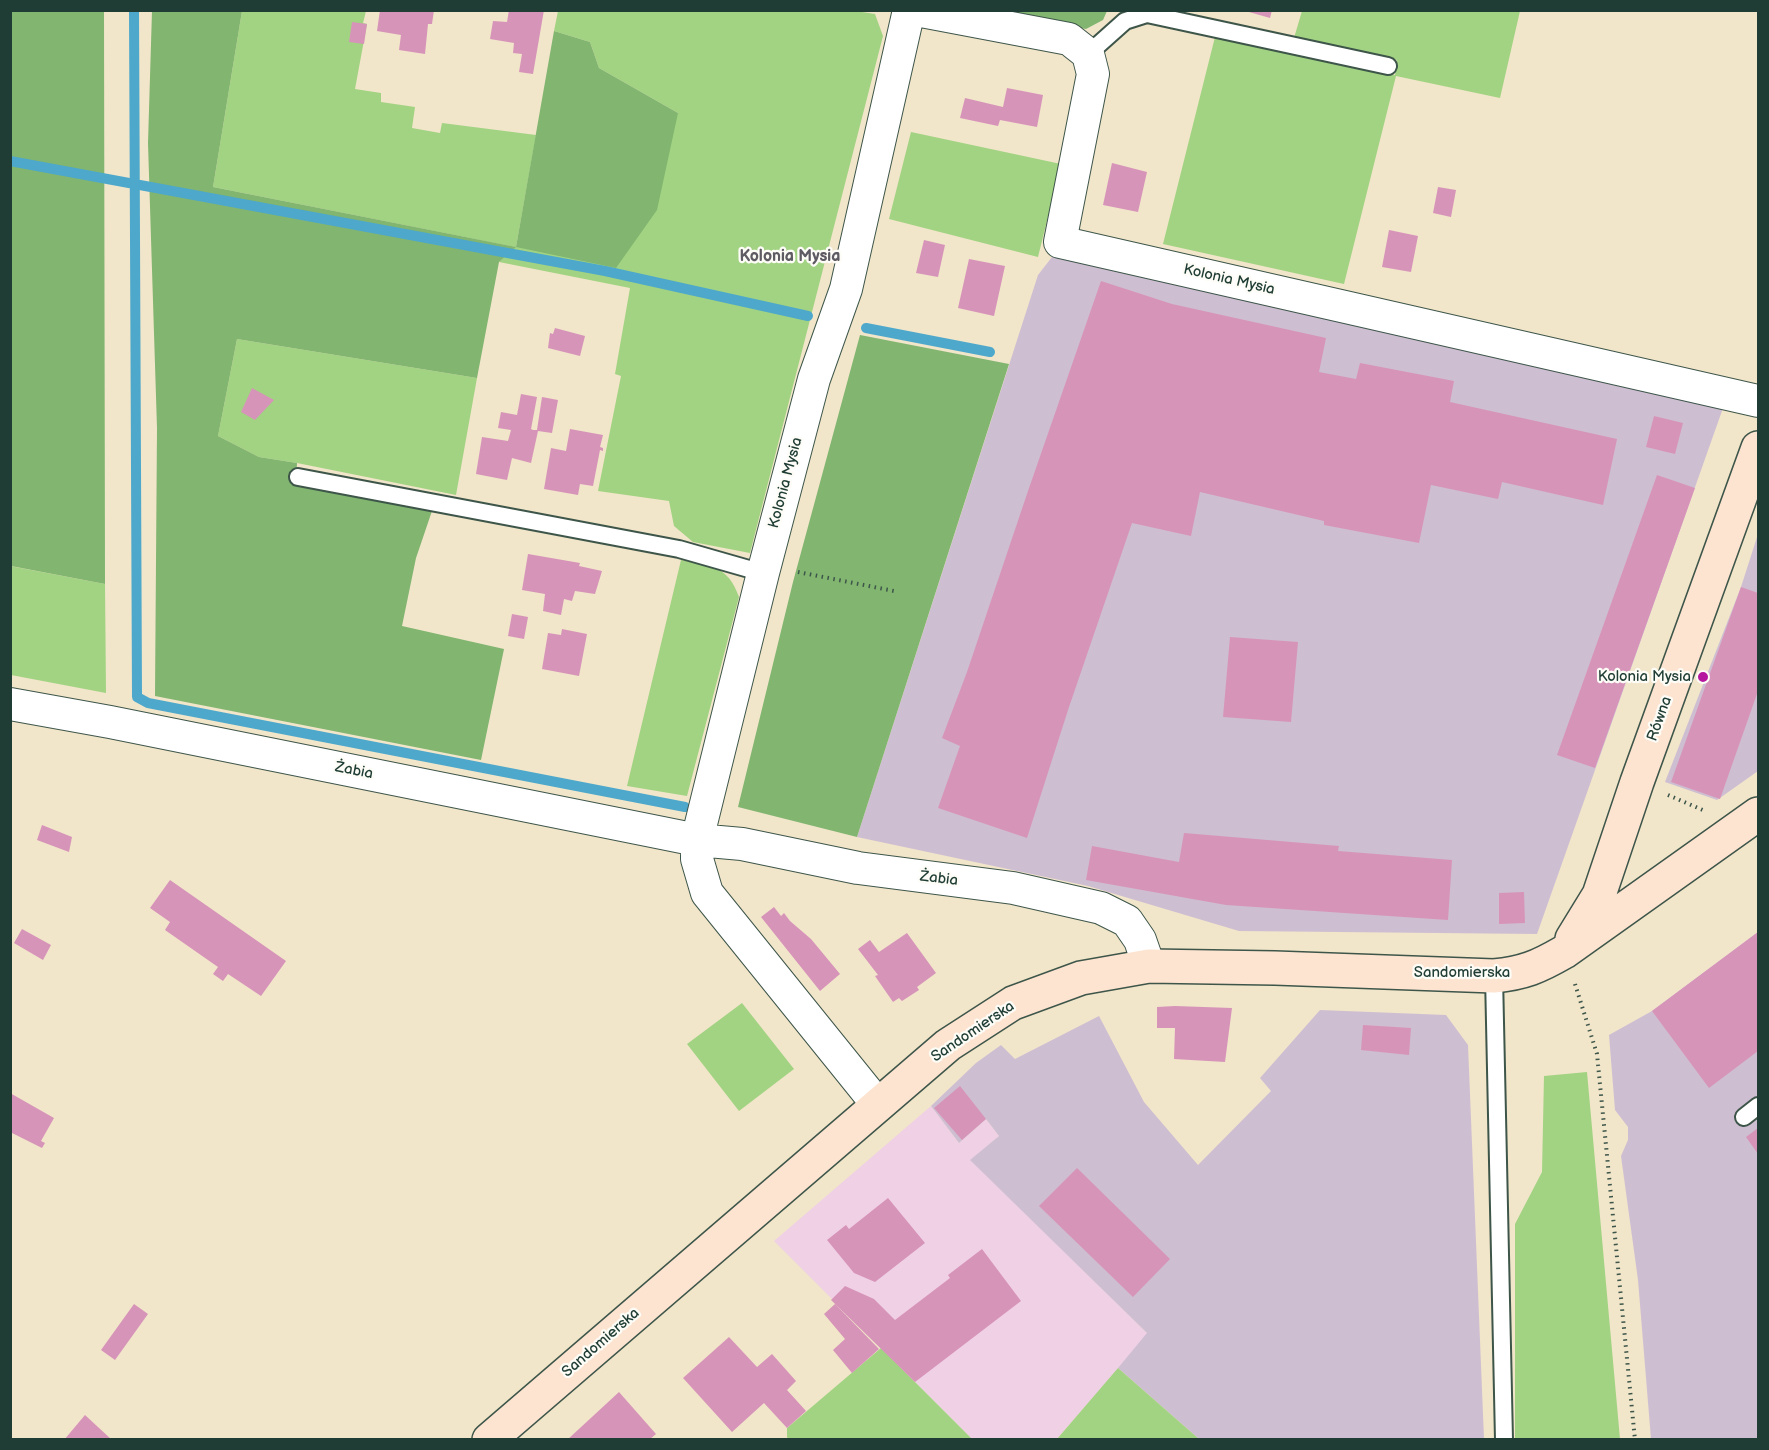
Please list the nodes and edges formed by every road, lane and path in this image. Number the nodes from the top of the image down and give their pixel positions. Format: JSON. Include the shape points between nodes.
{"nodes":[{"id":1,"x":909,"y":10,"type":"edge"},
{"id":2,"x":916,"y":10,"type":"edge"},
{"id":3,"x":1088,"y":54,"type":"junction"},
{"id":4,"x":1388,"y":66,"type":"dead end"},
{"id":5,"x":1758,"y":401,"type":"edge"},
{"id":6,"x":1758,"y":448,"type":"edge"},
{"id":7,"x":298,"y":477,"type":"dead end"},
{"id":8,"x":763,"y":573,"type":"junction"},
{"id":9,"x":894,"y":591,"type":"dead end"},
{"id":10,"x":10,"y":704,"type":"edge"},
{"id":11,"x":1758,"y":814,"type":"edge"},
{"id":12,"x":697,"y":840,"type":"junction"},
{"id":13,"x":1564,"y":952,"type":"junction"},
{"id":14,"x":1149,"y":966,"type":"junction"},
{"id":15,"x":1494,"y":976,"type":"junction"},
{"id":16,"x":878,"y":1105,"type":"junction"},
{"id":17,"x":1758,"y":1106,"type":"edge"},
{"id":18,"x":1744,"y":1117,"type":"dead end"},
{"id":19,"x":489,"y":1440,"type":"edge"},
{"id":20,"x":1504,"y":1440,"type":"edge"},
{"id":21,"x":1635,"y":1440,"type":"edge"}],
"edges":[{"from":1,"to":8,"type":"street","name":"Kolonia Mysia","via":[[846,289],[814,379]]},
{"from":2,"to":3,"type":"street","via":[[1069,39]]},
{"from":3,"to":4,"type":"lane","via":[[1125,21],[1147,14]]},
{"from":3,"to":5,"type":"street","name":"Kolonia Mysia","via":[[1093,74],[1060,242]]},
{"from":6,"to":13,"type":"street","name":"Równa","via":[[1599,895]]},
{"from":7,"to":8,"type":"lane","via":[[679,549]]},
{"from":8,"to":9,"type":"path","via":[[789,570]]},
{"from":8,"to":12,"type":"street","name":"Kolonia Mysia"},
{"from":10,"to":12,"type":"street","name":"Żabia"},
{"from":11,"to":13,"type":"street","name":"Sandomierska"},
{"from":12,"to":14,"type":"street","name":"Żabia","via":[[742,844],[858,868],[1013,888],[1101,908],[1126,921],[1140,940]]},
{"from":12,"to":16,"type":"street","via":[[697,859],[707,893]]},
{"from":13,"to":15,"type":"street","name":"Sandomierska","via":[[1520,973]]},
{"from":13,"to":21,"type":"path","via":[[1597,1054]]},
{"from":14,"to":15,"type":"street","name":"Sandomierska"},
{"from":14,"to":16,"type":"street","name":"Sandomierska","via":[[1081,978],[1013,1003],[948,1045]]},
{"from":15,"to":20,"type":"lane"},
{"from":16,"to":19,"type":"street","name":"Sandomierska"},
{"from":17,"to":18,"type":"lane"}]}
